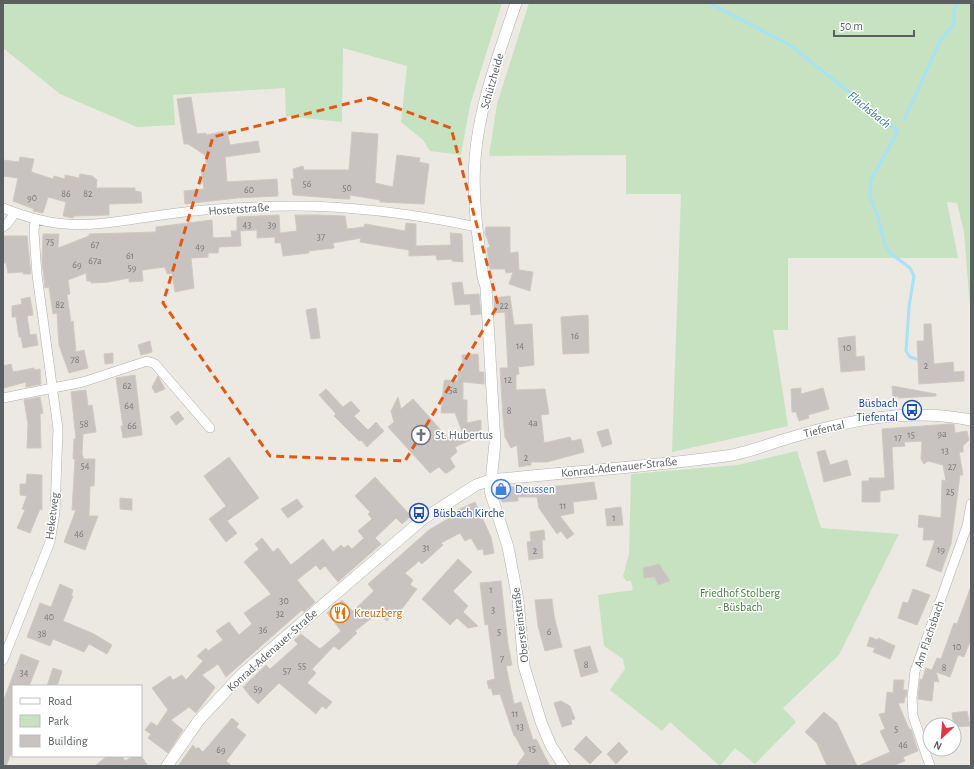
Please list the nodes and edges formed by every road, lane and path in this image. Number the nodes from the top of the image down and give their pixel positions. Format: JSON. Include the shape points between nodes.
{"nodes":[{"id":1,"x":516,"y":3,"type":"edge"},
{"id":2,"x":3,"y":208,"type":"edge"},
{"id":3,"x":15,"y":213,"type":"junction"},
{"id":4,"x":36,"y":220,"type":"junction"},
{"id":5,"x":3,"y":227,"type":"edge"},
{"id":6,"x":477,"y":227,"type":"junction"},
{"id":7,"x":52,"y":388,"type":"junction"},
{"id":8,"x":3,"y":398,"type":"edge"},
{"id":9,"x":971,"y":420,"type":"edge"},
{"id":10,"x":210,"y":428,"type":"dead end"},
{"id":11,"x":728,"y":456,"type":"joint"},
{"id":12,"x":491,"y":480,"type":"junction"},
{"id":13,"x":971,"y":504,"type":"edge"},
{"id":14,"x":3,"y":660,"type":"edge"},
{"id":15,"x":167,"y":766,"type":"edge"},
{"id":16,"x":564,"y":766,"type":"edge"},
{"id":17,"x":930,"y":766,"type":"edge"}],
"edges":[{"from":1,"to":6,"type":"street","name":"Schützheide","via":[[484,103],[474,160]]},
{"from":2,"to":3,"type":"street","name":"Hostetstraße"},
{"from":3,"to":4,"type":"street","name":"Hostetstraße"},
{"from":3,"to":5,"type":"street"},
{"from":4,"to":6,"type":"street","name":"Hostetstraße","via":[[84,226],[170,214],[302,206],[434,218]]},
{"from":4,"to":7,"type":"street","name":"Heketweg","via":[[34,232],[37,275]]},
{"from":6,"to":12,"type":"street","via":[[489,318],[496,443]]},
{"from":7,"to":8,"type":"street"},
{"from":7,"to":10,"type":"street","via":[[83,382],[147,361],[155,364]]},
{"from":7,"to":14,"type":"street","name":"Heketweg","via":[[58,429],[53,527],[50,542]]},
{"from":9,"to":11,"type":"street","name":"Tiefental","via":[[942,415],[912,414],[876,418],[825,427]]},
{"from":11,"to":12,"type":"street","name":"Konrad-Adenauer-Straße"},
{"from":12,"to":15,"type":"street","name":"Konrad-Adenauer-Straße","via":[[476,485],[423,519],[242,674],[199,720]]},
{"from":12,"to":16,"type":"street","name":"Obersteinstraße","via":[[490,491],[508,547],[518,600],[524,666],[541,722],[551,746]]},
{"from":13,"to":17,"type":"street","name":"Am Flachsbach","via":[[967,526],[915,671],[913,716]]}]}
